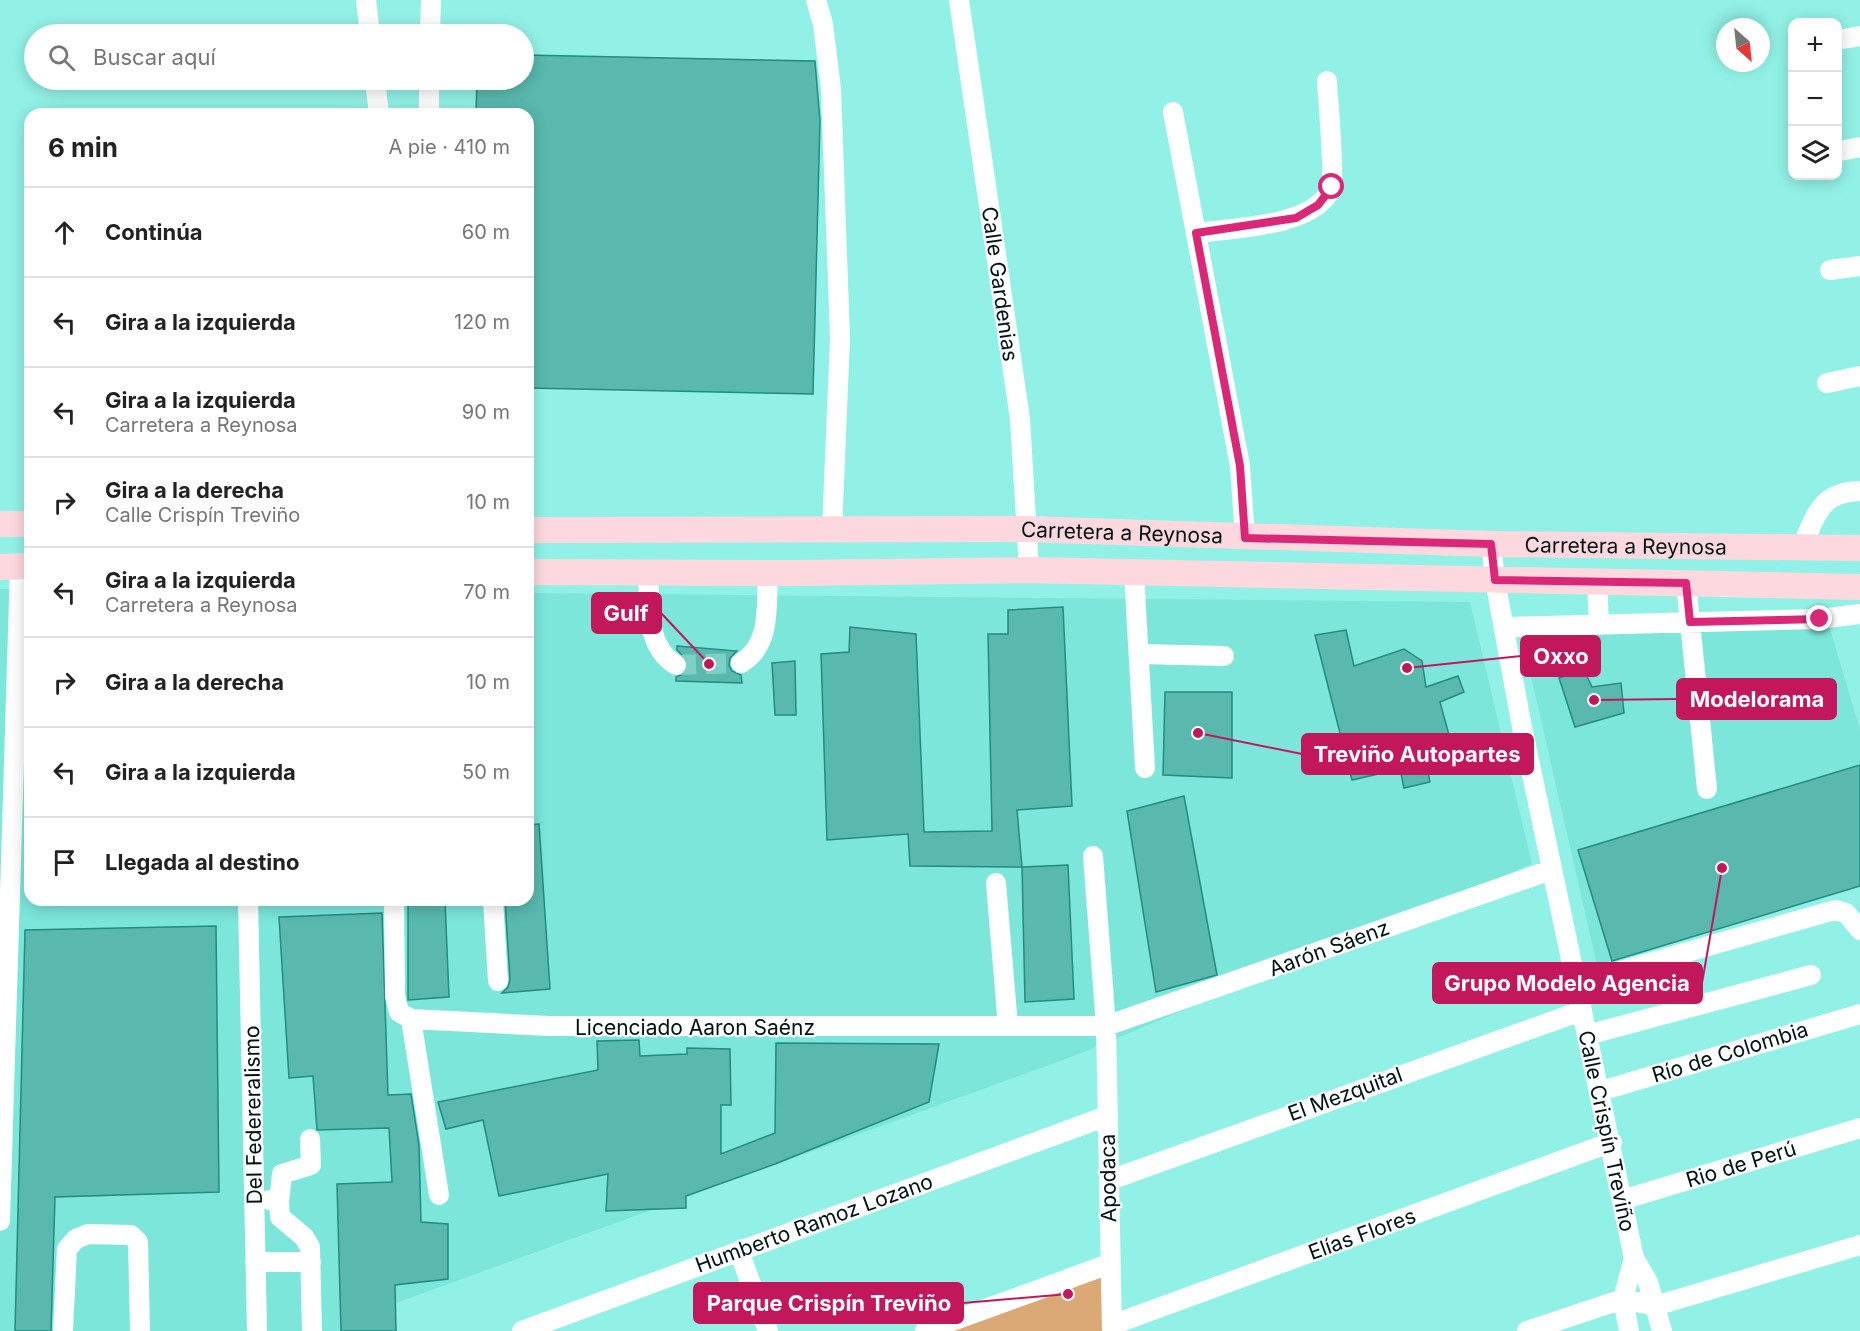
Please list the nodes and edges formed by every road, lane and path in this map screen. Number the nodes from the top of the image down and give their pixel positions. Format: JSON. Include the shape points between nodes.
{"nodes":[{"id":1,"x":366,"y":0,"type":"edge"},
{"id":2,"x":431,"y":0,"type":"edge"},
{"id":3,"x":816,"y":0,"type":"edge"},
{"id":4,"x":959,"y":0,"type":"edge"},
{"id":5,"x":369,"y":24,"type":"edge"},
{"id":6,"x":430,"y":24,"type":"edge"},
{"id":7,"x":1327,"y":81,"type":"dead end"},
{"id":8,"x":376,"y":90,"type":"edge"},
{"id":9,"x":429,"y":90,"type":"edge"},
{"id":10,"x":378,"y":108,"type":"edge"},
{"id":11,"x":429,"y":108,"type":"edge"},
{"id":12,"x":1173,"y":112,"type":"dead end"},
{"id":13,"x":1860,"y":147,"type":"edge"},
{"id":14,"x":1842,"y":151,"type":"edge"},
{"id":15,"x":1196,"y":233,"type":"junction"},
{"id":16,"x":1860,"y":266,"type":"edge"},
{"id":17,"x":1830,"y":270,"type":"dead end"},
{"id":18,"x":1860,"y":376,"type":"edge"},
{"id":19,"x":1827,"y":382,"type":"dead end"},
{"id":20,"x":1860,"y":491,"type":"edge"},
{"id":21,"x":0,"y":524,"type":"edge"},
{"id":22,"x":24,"y":524,"type":"edge"},
{"id":23,"x":1027,"y":529,"type":"junction"},
{"id":24,"x":534,"y":530,"type":"edge"},
{"id":25,"x":832,"y":530,"type":"junction"},
{"id":26,"x":1245,"y":538,"type":"junction"},
{"id":27,"x":1491,"y":544,"type":"junction"},
{"id":28,"x":1802,"y":547,"type":"junction"},
{"id":29,"x":1860,"y":548,"type":"edge"},
{"id":30,"x":17,"y":567,"type":"edge"},
{"id":31,"x":1029,"y":570,"type":"junction"},
{"id":32,"x":534,"y":572,"type":"edge"},
{"id":33,"x":648,"y":573,"type":"junction"},
{"id":34,"x":768,"y":573,"type":"junction"},
{"id":35,"x":1134,"y":573,"type":"junction"},
{"id":36,"x":1495,"y":580,"type":"junction"},
{"id":37,"x":1597,"y":582,"type":"junction"},
{"id":38,"x":1686,"y":583,"type":"junction"},
{"id":39,"x":1860,"y":587,"type":"edge"},
{"id":40,"x":1860,"y":614,"type":"edge"},
{"id":41,"x":1690,"y":622,"type":"junction"},
{"id":42,"x":1599,"y":625,"type":"junction"},
{"id":43,"x":1503,"y":627,"type":"junction"},
{"id":44,"x":24,"y":636,"type":"edge"},
{"id":45,"x":1138,"y":654,"type":"junction"},
{"id":46,"x":1224,"y":656,"type":"dead end"},
{"id":47,"x":741,"y":663,"type":"tunnel mouth"},
{"id":48,"x":676,"y":665,"type":"dead end"},
{"id":49,"x":1145,"y":768,"type":"dead end"},
{"id":50,"x":1707,"y":789,"type":"dead end"},
{"id":51,"x":1093,"y":856,"type":"dead end"},
{"id":52,"x":1551,"y":870,"type":"junction"},
{"id":53,"x":996,"y":883,"type":"dead end"},
{"id":54,"x":248,"y":906,"type":"edge"},
{"id":55,"x":394,"y":906,"type":"edge"},
{"id":56,"x":493,"y":906,"type":"edge"},
{"id":57,"x":1858,"y":926,"type":"edge"},
{"id":58,"x":1811,"y":975,"type":"dead end"},
{"id":59,"x":498,"y":981,"type":"dead end"},
{"id":60,"x":1575,"y":984,"type":"junction"},
{"id":61,"x":1581,"y":1011,"type":"junction"},
{"id":62,"x":1860,"y":1014,"type":"edge"},
{"id":63,"x":411,"y":1019,"type":"junction"},
{"id":64,"x":1008,"y":1026,"type":"junction"},
{"id":65,"x":1106,"y":1026,"type":"junction"},
{"id":66,"x":1587,"y":1035,"type":"junction"},
{"id":67,"x":1601,"y":1091,"type":"junction"},
{"id":68,"x":1107,"y":1116,"type":"junction"},
{"id":69,"x":1860,"y":1128,"type":"edge"},
{"id":70,"x":310,"y":1139,"type":"dead end"},
{"id":71,"x":1612,"y":1142,"type":"junction"},
{"id":72,"x":1110,"y":1180,"type":"junction"},
{"id":73,"x":439,"y":1195,"type":"dead end"},
{"id":74,"x":1623,"y":1200,"type":"junction"},
{"id":75,"x":254,"y":1201,"type":"junction"},
{"id":76,"x":279,"y":1202,"type":"junction"},
{"id":77,"x":0,"y":1221,"type":"edge"},
{"id":78,"x":1860,"y":1245,"type":"edge"},
{"id":79,"x":739,"y":1251,"type":"junction"},
{"id":80,"x":1634,"y":1258,"type":"junction"},
{"id":81,"x":255,"y":1262,"type":"junction"},
{"id":82,"x":311,"y":1262,"type":"junction"},
{"id":83,"x":1109,"y":1264,"type":"junction"},
{"id":84,"x":1623,"y":1299,"type":"junction"},
{"id":85,"x":1655,"y":1306,"type":"junction"},
{"id":86,"x":1112,"y":1328,"type":"edge"},
{"id":87,"x":63,"y":1331,"type":"edge"},
{"id":88,"x":140,"y":1331,"type":"edge"},
{"id":89,"x":256,"y":1331,"type":"edge"},
{"id":90,"x":312,"y":1331,"type":"edge"},
{"id":91,"x":522,"y":1331,"type":"edge"},
{"id":92,"x":768,"y":1331,"type":"edge"},
{"id":93,"x":925,"y":1331,"type":"edge"},
{"id":94,"x":1527,"y":1331,"type":"edge"},
{"id":95,"x":1629,"y":1331,"type":"edge"},
{"id":96,"x":1662,"y":1331,"type":"edge"}],
"edges":[{"from":1,"to":5,"type":"street"},
{"from":2,"to":6,"type":"street"},
{"from":3,"to":25,"type":"street","via":[[831,89],[840,338]]},
{"from":4,"to":23,"type":"street","name":"Calle Gardenias","via":[[1020,420]]},
{"from":7,"to":15,"type":"street","via":[[1332,187],[1318,205],[1296,218]]},
{"from":8,"to":10,"type":"street"},
{"from":9,"to":11,"type":"street"},
{"from":12,"to":15,"type":"street"},
{"from":13,"to":14,"type":"street"},
{"from":15,"to":26,"type":"street","via":[[1240,466]]},
{"from":16,"to":17,"type":"street"},
{"from":18,"to":19,"type":"street"},
{"from":20,"to":28,"type":"street","via":[[1833,495],[1824,503]]},
{"from":21,"to":22,"type":"main road"},
{"from":23,"to":25,"type":"main road","name":"Carretera a Reynosa"},
{"from":23,"to":26,"type":"main road","name":"Carretera a Reynosa"},
{"from":23,"to":31,"type":"street","name":"Calle Gardenias"},
{"from":24,"to":25,"type":"main road","name":"Carretera a Reynosa"},
{"from":26,"to":27,"type":"main road","name":"Carretera a Reynosa"},
{"from":27,"to":28,"type":"main road","name":"Carretera a Reynosa"},
{"from":27,"to":36,"type":"street","name":"Calle Crispín Treviño"},
{"from":28,"to":29,"type":"main road","name":"Carretera a Reynosa"},
{"from":30,"to":44,"type":"street"},
{"from":31,"to":34,"type":"main road","name":"Carretera a Reynosa"},
{"from":31,"to":35,"type":"main road","name":"Carretera a Reynosa"},
{"from":32,"to":33,"type":"main road","name":"Carretera a Reynosa"},
{"from":33,"to":34,"type":"main road","name":"Carretera a Reynosa"},
{"from":33,"to":48,"type":"street","via":[[651,627],[666,659]]},
{"from":34,"to":47,"type":"street","via":[[764,634],[759,648]]},
{"from":35,"to":36,"type":"main road","name":"Carretera a Reynosa"},
{"from":35,"to":45,"type":"street"},
{"from":36,"to":37,"type":"main road","name":"Carretera a Reynosa"},
{"from":36,"to":43,"type":"street","name":"Calle Crispín Treviño"},
{"from":37,"to":38,"type":"main road","name":"Carretera a Reynosa"},
{"from":37,"to":42,"type":"street"},
{"from":38,"to":39,"type":"main road","name":"Carretera a Reynosa"},
{"from":38,"to":41,"type":"street"},
{"from":40,"to":41,"type":"street","via":[[1820,619]]},
{"from":41,"to":42,"type":"street"},
{"from":41,"to":50,"type":"street"},
{"from":42,"to":43,"type":"street"},
{"from":43,"to":52,"type":"street","name":"Calle Crispín Treviño"},
{"from":44,"to":77,"type":"street"},
{"from":45,"to":46,"type":"street"},
{"from":45,"to":49,"type":"street"},
{"from":51,"to":65,"type":"street","name":"Apodaca"},
{"from":52,"to":60,"type":"street","name":"Calle Crispín Treviño"},
{"from":52,"to":65,"type":"street","name":"Aarón Sáenz"},
{"from":53,"to":64,"type":"street"},
{"from":54,"to":75,"type":"street","name":"Del Federeralismo"},
{"from":55,"to":63,"type":"street","via":[[395,996],[399,1012]]},
{"from":56,"to":59,"type":"street"},
{"from":57,"to":60,"type":"street","via":[[1846,913],[1835,910]]},
{"from":58,"to":66,"type":"street"},
{"from":60,"to":61,"type":"street","name":"Calle Crispín Treviño"},
{"from":61,"to":66,"type":"street","name":"Calle Crispín Treviño"},
{"from":61,"to":72,"type":"street","name":"El Mezquital"},
{"from":62,"to":67,"type":"street","name":"Río de Colombia"},
{"from":63,"to":64,"type":"street","name":"Licenciado Aaron Saénz","via":[[561,1026]]},
{"from":63,"to":73,"type":"street"},
{"from":64,"to":65,"type":"street","name":"Licenciado Aaron Saénz"},
{"from":65,"to":68,"type":"street","name":"Apodaca"},
{"from":66,"to":67,"type":"street","name":"Calle Crispín Treviño"},
{"from":67,"to":71,"type":"street","name":"Calle Crispín Treviño"},
{"from":68,"to":72,"type":"street","name":"Apodaca"},
{"from":68,"to":79,"type":"street","name":"Humberto Ramoz Lozano"},
{"from":69,"to":74,"type":"street","name":"Rio de Perú"},
{"from":70,"to":76,"type":"street","via":[[313,1161],[307,1167],[282,1174]]},
{"from":71,"to":74,"type":"street","name":"Calle Crispín Treviño"},
{"from":71,"to":86,"type":"street","name":"Elías Flores"},
{"from":72,"to":83,"type":"street","name":"Apodaca"},
{"from":74,"to":80,"type":"street","name":"Calle Crispín Treviño"},
{"from":75,"to":76,"type":"street"},
{"from":75,"to":81,"type":"street","name":"Del Federeralismo"},
{"from":76,"to":82,"type":"street","via":[[280,1217],[308,1241]]},
{"from":78,"to":85,"type":"street"},
{"from":79,"to":91,"type":"street","name":"Humberto Ramoz Lozano"},
{"from":79,"to":92,"type":"street"},
{"from":80,"to":84,"type":"street","name":"Calle Crispín Treviño"},
{"from":80,"to":85,"type":"street","name":"Calle Crispín Treviño","via":[[1648,1282]]},
{"from":81,"to":82,"type":"street"},
{"from":81,"to":89,"type":"street","name":"Del Federeralismo"},
{"from":82,"to":90,"type":"street"},
{"from":83,"to":86,"type":"street","name":"Apodaca"},
{"from":83,"to":93,"type":"street"},
{"from":84,"to":85,"type":"street"},
{"from":84,"to":94,"type":"street"},
{"from":84,"to":95,"type":"street","name":"Calle Crispín Treviño"},
{"from":85,"to":96,"type":"street","name":"Calle Crispín Treviño"},
{"from":87,"to":88,"type":"street","via":[[67,1249],[88,1234],[131,1235],[138,1242]]}]}
